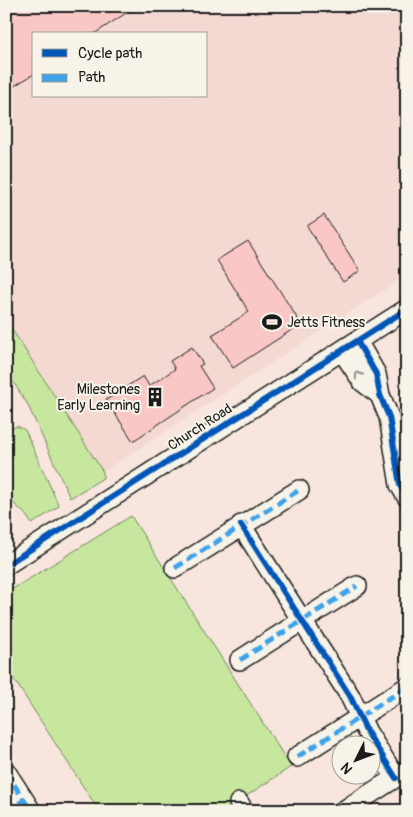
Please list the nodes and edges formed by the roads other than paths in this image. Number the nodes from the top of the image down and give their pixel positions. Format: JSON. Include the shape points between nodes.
{"nodes":[{"id":1,"x":407,"y":309,"type":"edge"},
{"id":2,"x":350,"y":346,"type":"junction"},
{"id":3,"x":299,"y":490,"type":"dead end"},
{"id":4,"x":407,"y":497,"type":"edge"},
{"id":5,"x":241,"y":525,"type":"junction"},
{"id":6,"x":6,"y":565,"type":"edge"},
{"id":7,"x":175,"y":568,"type":"dead end"},
{"id":8,"x":357,"y":586,"type":"dead end"},
{"id":9,"x":302,"y":620,"type":"junction"},
{"id":10,"x":240,"y":660,"type":"dead end"},
{"id":11,"x":407,"y":688,"type":"edge"},
{"id":12,"x":361,"y":717,"type":"junction"},
{"id":13,"x":297,"y":757,"type":"dead end"},
{"id":14,"x":6,"y":772,"type":"edge"},
{"id":15,"x":401,"y":774,"type":"edge"},
{"id":16,"x":27,"y":805,"type":"edge"},
{"id":17,"x":6,"y":811,"type":"edge"},
{"id":18,"x":343,"y":811,"type":"edge"}],
"edges":[{"from":1,"to":2,"type":"street","name":"Church Road"},
{"from":2,"to":4,"type":"street","via":[[362,382],[380,395],[389,417],[399,480]]},
{"from":2,"to":6,"type":"street","name":"Church Road"},
{"from":3,"to":5,"type":"street"},
{"from":5,"to":7,"type":"street"},
{"from":5,"to":9,"type":"street"},
{"from":8,"to":9,"type":"street"},
{"from":9,"to":10,"type":"street"},
{"from":9,"to":12,"type":"street"},
{"from":11,"to":12,"type":"street"},
{"from":12,"to":13,"type":"street"},
{"from":12,"to":15,"type":"street","via":[[366,732]]},
{"from":14,"to":16,"type":"street"},
{"from":15,"to":18,"type":"street"},
{"from":16,"to":17,"type":"street"}]}
